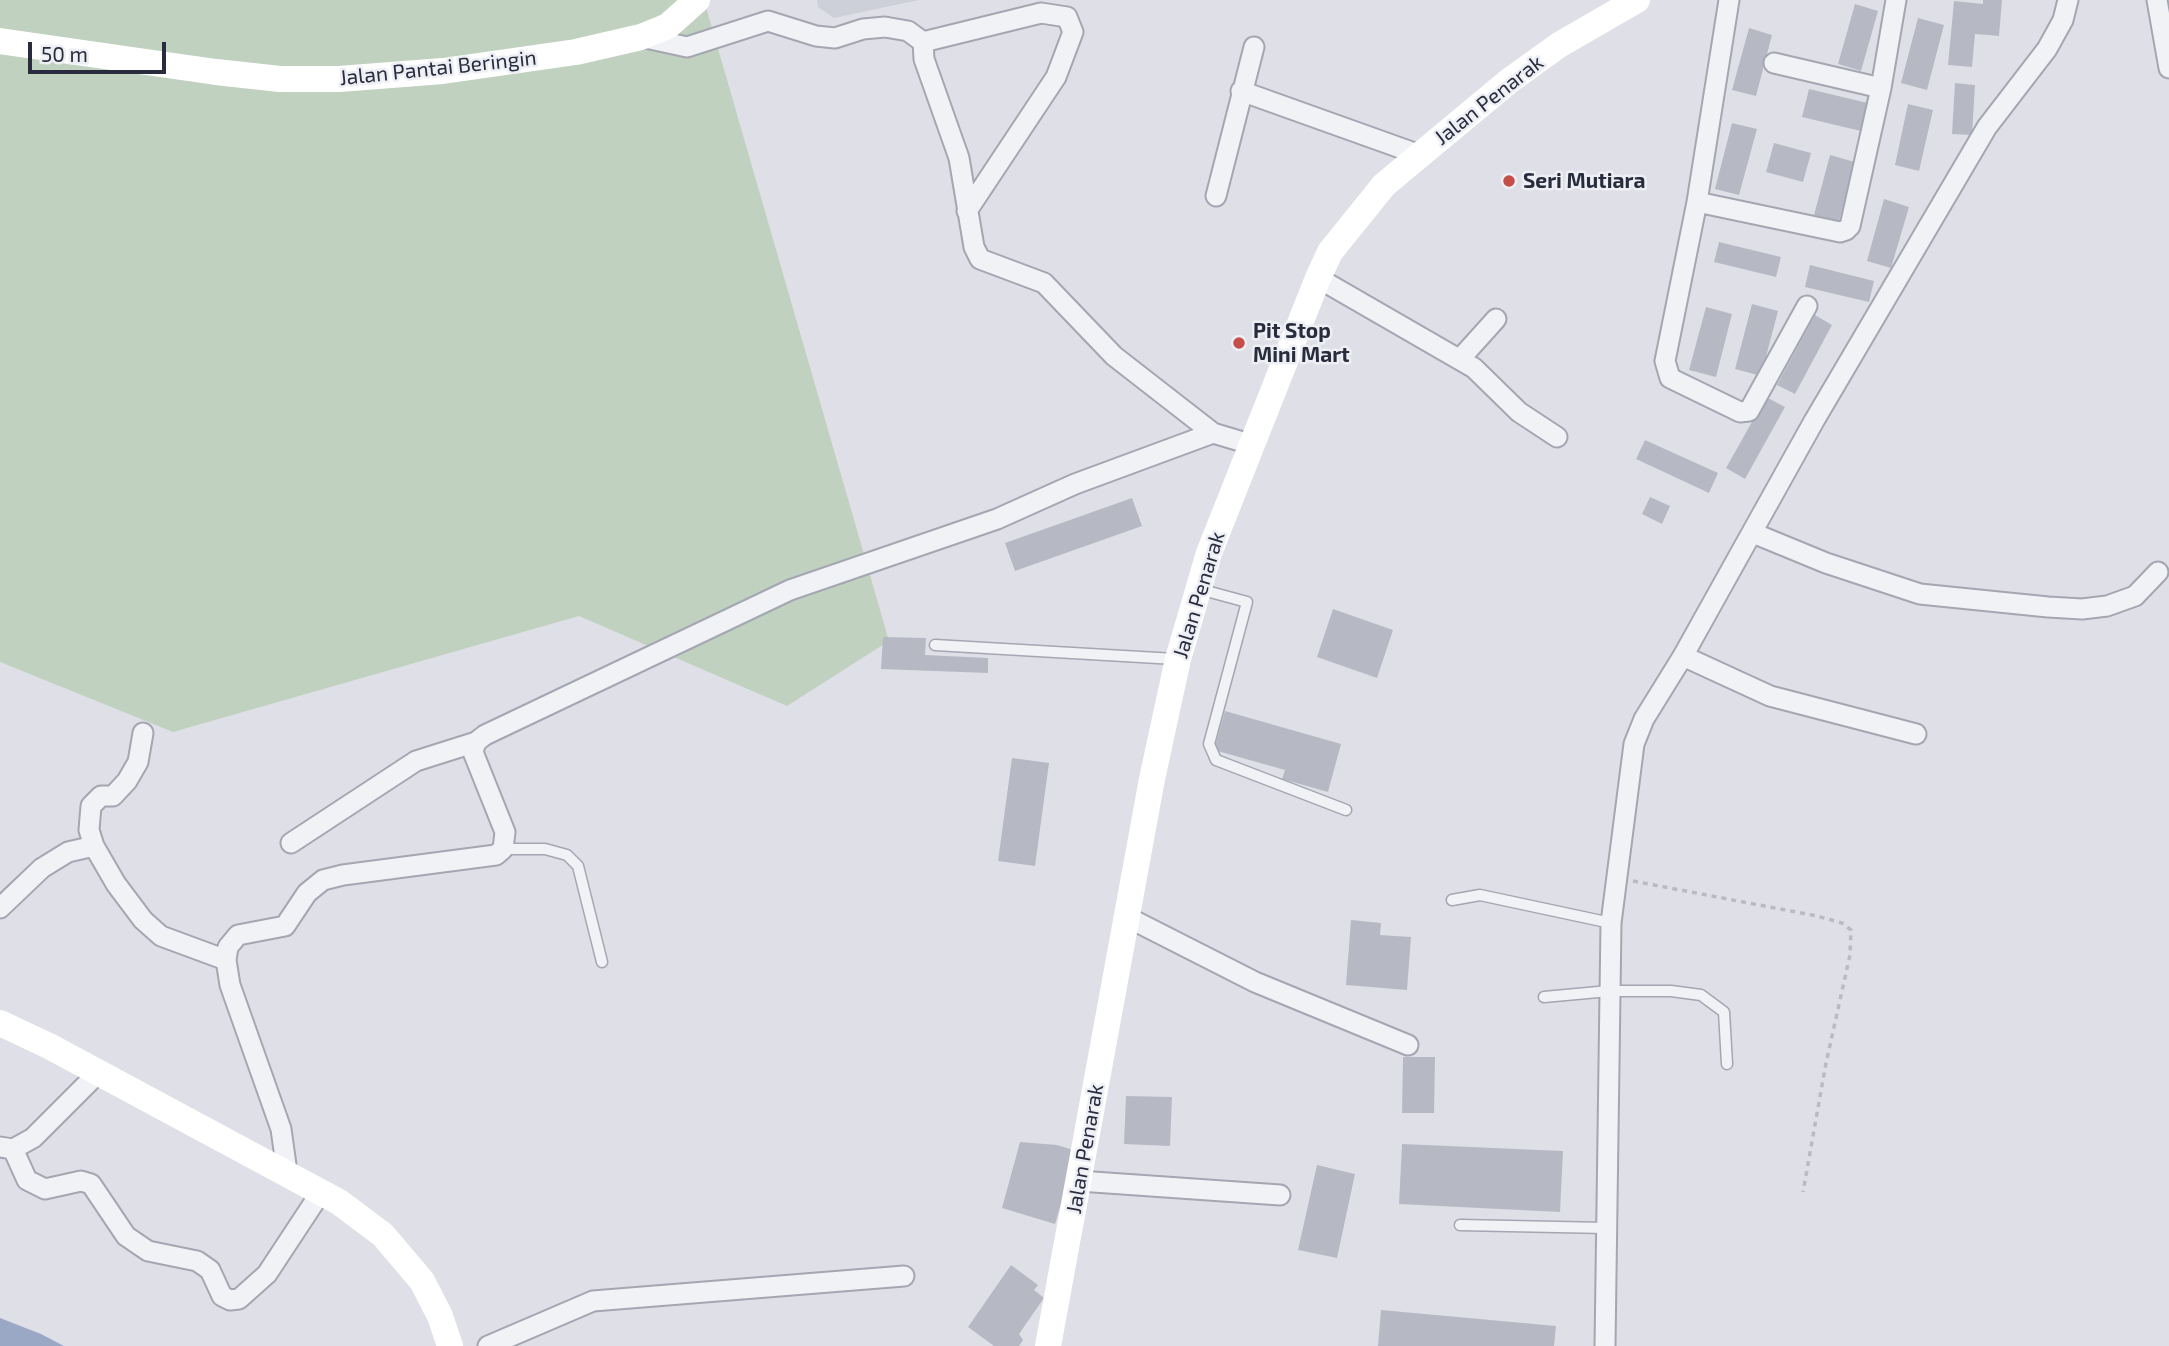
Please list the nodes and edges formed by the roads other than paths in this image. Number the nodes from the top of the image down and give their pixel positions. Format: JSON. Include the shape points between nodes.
{"nodes":[{"id":1,"x":697,"y":0,"type":"edge"},
{"id":2,"x":1729,"y":0,"type":"edge"},
{"id":3,"x":1896,"y":0,"type":"edge"},
{"id":4,"x":2068,"y":0,"type":"edge"},
{"id":5,"x":2157,"y":0,"type":"edge"},
{"id":6,"x":1630,"y":2,"type":"edge"},
{"id":7,"x":641,"y":37,"type":"junction"},
{"id":8,"x":0,"y":40,"type":"edge"},
{"id":9,"x":923,"y":42,"type":"junction"},
{"id":10,"x":1254,"y":47,"type":"dead end"},
{"id":11,"x":1774,"y":63,"type":"dead end"},
{"id":12,"x":2169,"y":68,"type":"edge"},
{"id":13,"x":1881,"y":88,"type":"junction"},
{"id":14,"x":1241,"y":91,"type":"junction"},
{"id":15,"x":1420,"y":155,"type":"junction"},
{"id":16,"x":1216,"y":196,"type":"dead end"},
{"id":17,"x":1698,"y":202,"type":"junction"},
{"id":18,"x":967,"y":211,"type":"junction"},
{"id":19,"x":1318,"y":278,"type":"junction"},
{"id":20,"x":1807,"y":306,"type":"dead end"},
{"id":21,"x":1496,"y":319,"type":"dead end"},
{"id":22,"x":1460,"y":359,"type":"junction"},
{"id":23,"x":1213,"y":433,"type":"junction"},
{"id":24,"x":1557,"y":437,"type":"dead end"},
{"id":25,"x":1253,"y":445,"type":"junction"},
{"id":26,"x":1753,"y":533,"type":"junction"},
{"id":27,"x":2158,"y":572,"type":"dead end"},
{"id":28,"x":1199,"y":589,"type":"junction"},
{"id":29,"x":935,"y":645,"type":"dead end"},
{"id":30,"x":1683,"y":656,"type":"junction"},
{"id":31,"x":1178,"y":659,"type":"junction"},
{"id":32,"x":144,"y":733,"type":"dead end"},
{"id":33,"x":1916,"y":734,"type":"dead end"},
{"id":34,"x":477,"y":742,"type":"junction"},
{"id":35,"x":1346,"y":810,"type":"dead end"},
{"id":36,"x":291,"y":843,"type":"dead end"},
{"id":37,"x":94,"y":846,"type":"junction"},
{"id":38,"x":503,"y":849,"type":"junction"},
{"id":39,"x":1452,"y":900,"type":"dead end"},
{"id":40,"x":0,"y":908,"type":"edge"},
{"id":41,"x":1127,"y":918,"type":"junction"},
{"id":42,"x":1611,"y":923,"type":"junction"},
{"id":43,"x":226,"y":960,"type":"junction"},
{"id":44,"x":602,"y":962,"type":"dead end"},
{"id":45,"x":1608,"y":991,"type":"junction"},
{"id":46,"x":1544,"y":997,"type":"dead end"},
{"id":47,"x":0,"y":1023,"type":"edge"},
{"id":48,"x":1408,"y":1045,"type":"dead end"},
{"id":49,"x":1727,"y":1064,"type":"dead end"},
{"id":50,"x":99,"y":1072,"type":"junction"},
{"id":51,"x":7,"y":1148,"type":"edge"},
{"id":52,"x":287,"y":1172,"type":"junction"},
{"id":53,"x":1079,"y":1181,"type":"junction"},
{"id":54,"x":321,"y":1192,"type":"junction"},
{"id":55,"x":1280,"y":1195,"type":"dead end"},
{"id":56,"x":1460,"y":1225,"type":"dead end"},
{"id":57,"x":1606,"y":1228,"type":"junction"},
{"id":58,"x":905,"y":1276,"type":"dead end"},
{"id":59,"x":450,"y":1346,"type":"edge"},
{"id":60,"x":488,"y":1346,"type":"edge"},
{"id":61,"x":1048,"y":1346,"type":"edge"},
{"id":62,"x":1605,"y":1346,"type":"edge"}],
"edges":[{"from":1,"to":7,"type":"street","name":"Jalan Pantai Beringin","via":[[668,26]]},
{"from":2,"to":17,"type":"street"},
{"from":3,"to":13,"type":"street"},
{"from":4,"to":26,"type":"street","via":[[2047,49],[1987,127]]},
{"from":5,"to":12,"type":"street"},
{"from":6,"to":15,"type":"street","name":"Jalan Penarak","via":[[1509,81]]},
{"from":7,"to":8,"type":"street","name":"Jalan Pantai Beringin","via":[[576,52],[443,71],[339,79],[216,72]]},
{"from":7,"to":9,"type":"street","via":[[687,47],[768,21],[835,38],[885,27],[908,31]]},
{"from":9,"to":18,"type":"street","via":[[924,58],[959,158]]},
{"from":9,"to":18,"type":"street","via":[[1041,13],[1067,17],[1073,32],[1056,77]]},
{"from":10,"to":14,"type":"street"},
{"from":11,"to":13,"type":"street"},
{"from":13,"to":17,"type":"street","via":[[1846,230]]},
{"from":14,"to":15,"type":"street"},
{"from":14,"to":16,"type":"street"},
{"from":15,"to":19,"type":"street","name":"Jalan Penarak","via":[[1384,185],[1350,225],[1330,251]]},
{"from":17,"to":20,"type":"street","via":[[1665,361],[1670,378],[1740,412],[1749,411]]},
{"from":18,"to":23,"type":"street","via":[[980,259],[1044,283],[1114,356]]},
{"from":19,"to":22,"type":"street"},
{"from":19,"to":25,"type":"street","name":"Jalan Penarak"},
{"from":21,"to":22,"type":"street"},
{"from":22,"to":24,"type":"street","via":[[1519,412]]},
{"from":23,"to":25,"type":"street"},
{"from":23,"to":34,"type":"street","via":[[1075,484],[997,519],[790,590]]},
{"from":25,"to":28,"type":"street","name":"Jalan Penarak"},
{"from":26,"to":27,"type":"street","via":[[1920,594],[2022,605],[2107,606],[2135,596]]},
{"from":26,"to":30,"type":"street"},
{"from":28,"to":31,"type":"street","name":"Jalan Penarak"},
{"from":28,"to":35,"type":"lane","via":[[1247,602],[1209,744],[1216,760]]},
{"from":29,"to":31,"type":"lane"},
{"from":30,"to":33,"type":"street","via":[[1770,696]]},
{"from":30,"to":42,"type":"street","via":[[1634,744]]},
{"from":31,"to":41,"type":"street","name":"Jalan Penarak"},
{"from":32,"to":37,"type":"street","via":[[138,762],[127,781],[113,796],[101,796],[91,806],[89,830]]},
{"from":34,"to":36,"type":"street","via":[[416,761]]},
{"from":34,"to":38,"type":"street","via":[[473,752],[505,832]]},
{"from":37,"to":40,"type":"street","via":[[68,852],[43,868]]},
{"from":37,"to":43,"type":"street","via":[[116,884],[161,936]]},
{"from":38,"to":43,"type":"street","via":[[496,856],[323,880],[307,893],[285,926],[238,935],[228,947]]},
{"from":38,"to":44,"type":"lane","via":[[545,849],[567,855],[578,866]]},
{"from":39,"to":42,"type":"lane","via":[[1480,895]]},
{"from":41,"to":48,"type":"street","via":[[1255,982]]},
{"from":41,"to":53,"type":"street","name":"Jalan Penarak"},
{"from":42,"to":45,"type":"street"},
{"from":43,"to":52,"type":"street","via":[[230,985],[281,1129]]},
{"from":45,"to":46,"type":"lane"},
{"from":45,"to":49,"type":"lane","via":[[1701,995],[1724,1012]]},
{"from":45,"to":57,"type":"street"},
{"from":47,"to":50,"type":"street"},
{"from":50,"to":51,"type":"street","via":[[33,1138]]},
{"from":50,"to":52,"type":"street"},
{"from":51,"to":54,"type":"street","via":[[27,1180],[45,1189],[81,1181],[91,1184],[126,1236],[148,1251],[197,1261],[210,1270],[222,1296],[230,1300],[239,1299],[267,1274]]},
{"from":52,"to":54,"type":"street"},
{"from":53,"to":55,"type":"street"},
{"from":53,"to":61,"type":"street","name":"Jalan Penarak"},
{"from":54,"to":59,"type":"street","via":[[383,1235],[422,1281]]},
{"from":56,"to":57,"type":"lane"},
{"from":57,"to":62,"type":"street"},
{"from":58,"to":60,"type":"street","via":[[593,1301]]}]}
